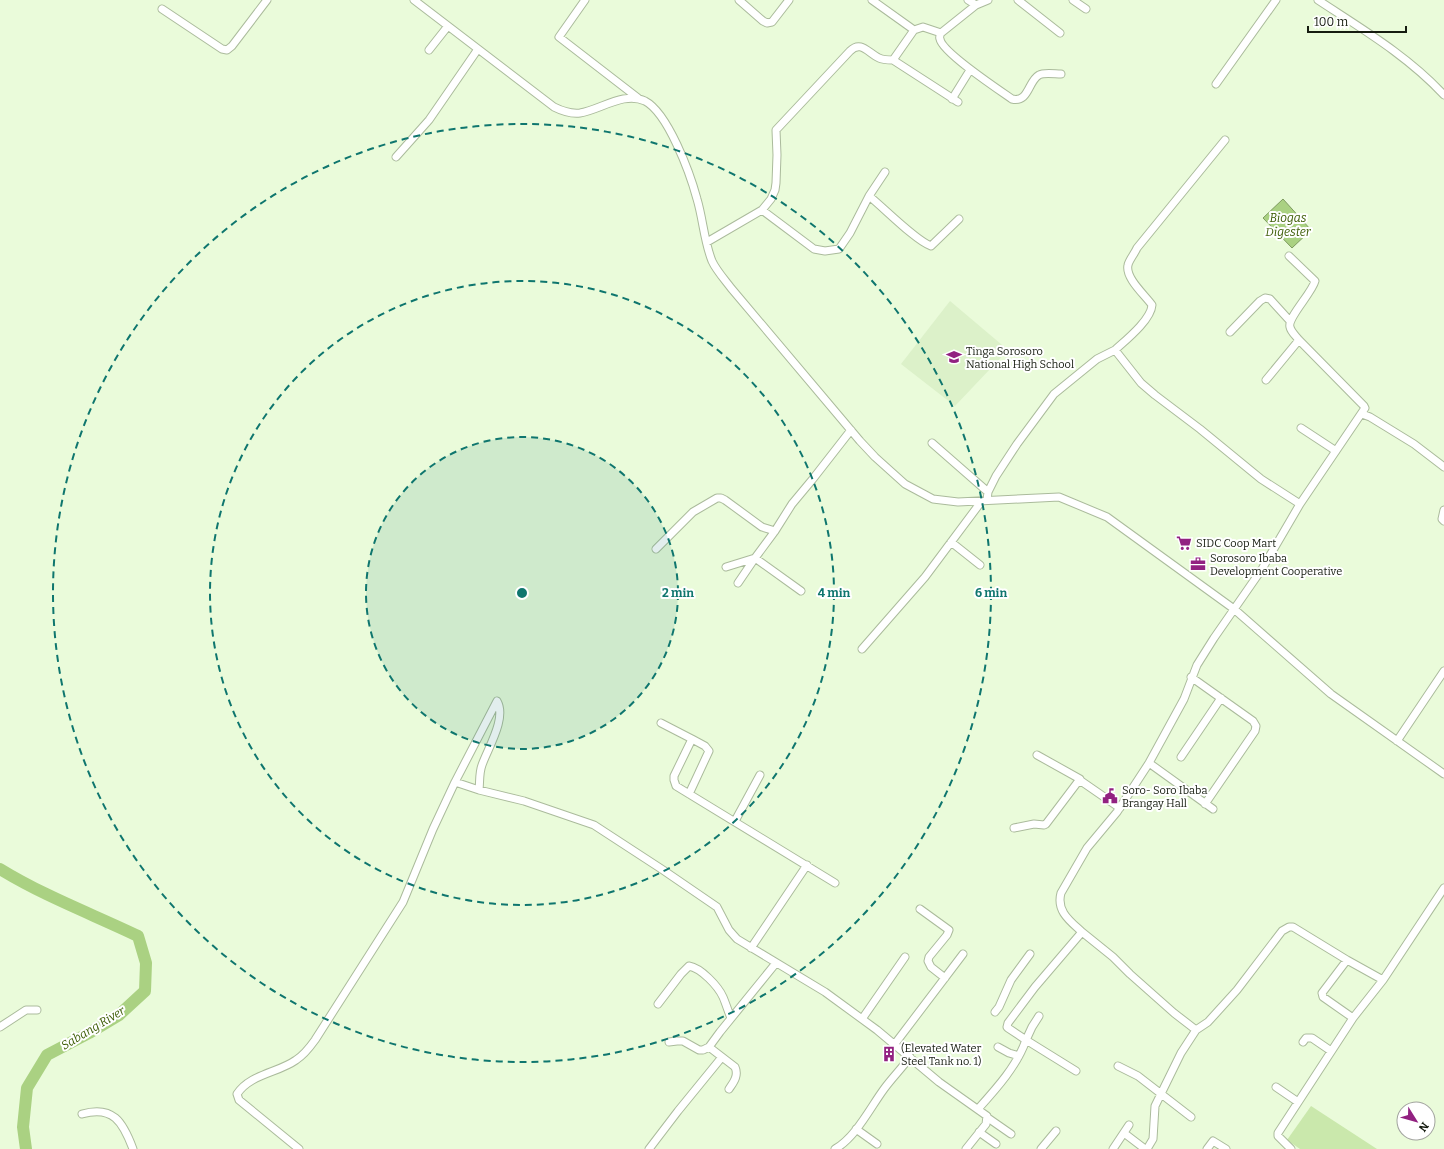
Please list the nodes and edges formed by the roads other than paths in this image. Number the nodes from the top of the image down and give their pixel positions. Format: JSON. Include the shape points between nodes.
{"nodes":[{"id":1,"x":267,"y":0,"type":"edge"},
{"id":2,"x":414,"y":0,"type":"edge"},
{"id":3,"x":584,"y":0,"type":"edge"},
{"id":4,"x":739,"y":0,"type":"edge"},
{"id":5,"x":789,"y":0,"type":"edge"},
{"id":6,"x":872,"y":0,"type":"edge"},
{"id":7,"x":968,"y":0,"type":"edge"},
{"id":8,"x":988,"y":0,"type":"edge"},
{"id":9,"x":1018,"y":0,"type":"edge"},
{"id":10,"x":1073,"y":0,"type":"edge"},
{"id":11,"x":1276,"y":0,"type":"edge"},
{"id":12,"x":1318,"y":0,"type":"edge"},
{"id":13,"x":976,"y":5,"type":"junction"},
{"id":14,"x":162,"y":9,"type":"dead end"},
{"id":15,"x":1086,"y":9,"type":"dead end"},
{"id":16,"x":448,"y":26,"type":"junction"},
{"id":17,"x":914,"y":30,"type":"junction"},
{"id":18,"x":940,"y":33,"type":"junction"},
{"id":19,"x":1060,"y":33,"type":"dead end"},
{"id":20,"x":478,"y":49,"type":"junction"},
{"id":21,"x":429,"y":50,"type":"dead end"},
{"id":22,"x":893,"y":60,"type":"junction"},
{"id":23,"x":970,"y":70,"type":"junction"},
{"id":24,"x":1061,"y":74,"type":"dead end"},
{"id":25,"x":1216,"y":84,"type":"dead end"},
{"id":26,"x":1444,"y":95,"type":"edge"},
{"id":27,"x":638,"y":98,"type":"junction"},
{"id":28,"x":1225,"y":140,"type":"dead end"},
{"id":29,"x":396,"y":157,"type":"dead end"},
{"id":30,"x":885,"y":172,"type":"dead end"},
{"id":31,"x":869,"y":196,"type":"junction"},
{"id":32,"x":762,"y":210,"type":"junction"},
{"id":33,"x":959,"y":219,"type":"dead end"},
{"id":34,"x":707,"y":242,"type":"junction"},
{"id":35,"x":1289,"y":256,"type":"dead end"},
{"id":36,"x":1290,"y":321,"type":"junction"},
{"id":37,"x":1230,"y":332,"type":"dead end"},
{"id":38,"x":1299,"y":340,"type":"junction"},
{"id":39,"x":1115,"y":350,"type":"junction"},
{"id":40,"x":1266,"y":380,"type":"dead end"},
{"id":41,"x":1362,"y":414,"type":"junction"},
{"id":42,"x":1301,"y":428,"type":"dead end"},
{"id":43,"x":851,"y":430,"type":"junction"},
{"id":44,"x":932,"y":443,"type":"dead end"},
{"id":45,"x":1336,"y":451,"type":"junction"},
{"id":46,"x":1444,"y":467,"type":"edge"},
{"id":47,"x":988,"y":492,"type":"junction"},
{"id":48,"x":984,"y":501,"type":"junction"},
{"id":49,"x":1300,"y":504,"type":"junction"},
{"id":50,"x":1444,"y":510,"type":"edge"},
{"id":51,"x":1444,"y":521,"type":"edge"},
{"id":52,"x":775,"y":531,"type":"junction"},
{"id":53,"x":951,"y":542,"type":"junction"},
{"id":54,"x":656,"y":549,"type":"dead end"},
{"id":55,"x":755,"y":558,"type":"junction"},
{"id":56,"x":980,"y":565,"type":"dead end"},
{"id":57,"x":726,"y":567,"type":"dead end"},
{"id":58,"x":738,"y":583,"type":"dead end"},
{"id":59,"x":801,"y":591,"type":"dead end"},
{"id":60,"x":1234,"y":609,"type":"junction"},
{"id":61,"x":862,"y":650,"type":"dead end"},
{"id":62,"x":1444,"y":671,"type":"edge"},
{"id":63,"x":1191,"y":677,"type":"junction"},
{"id":64,"x":1220,"y":698,"type":"junction"},
{"id":65,"x":661,"y":723,"type":"dead end"},
{"id":66,"x":692,"y":739,"type":"junction"},
{"id":67,"x":1397,"y":741,"type":"junction"},
{"id":68,"x":1037,"y":755,"type":"dead end"},
{"id":69,"x":1181,"y":758,"type":"dead end"},
{"id":70,"x":1149,"y":763,"type":"junction"},
{"id":71,"x":1444,"y":774,"type":"edge"},
{"id":72,"x":760,"y":775,"type":"dead end"},
{"id":73,"x":1081,"y":781,"type":"junction"},
{"id":74,"x":455,"y":782,"type":"junction"},
{"id":75,"x":479,"y":790,"type":"junction"},
{"id":76,"x":689,"y":794,"type":"junction"},
{"id":77,"x":1205,"y":804,"type":"junction"},
{"id":78,"x":1120,"y":808,"type":"junction"},
{"id":79,"x":1213,"y":809,"type":"dead end"},
{"id":80,"x":735,"y":821,"type":"junction"},
{"id":81,"x":1014,"y":828,"type":"dead end"},
{"id":82,"x":807,"y":865,"type":"junction"},
{"id":83,"x":835,"y":883,"type":"dead end"},
{"id":84,"x":1444,"y":888,"type":"edge"},
{"id":85,"x":920,"y":909,"type":"dead end"},
{"id":86,"x":1082,"y":932,"type":"junction"},
{"id":87,"x":751,"y":948,"type":"junction"},
{"id":88,"x":962,"y":954,"type":"dead end"},
{"id":89,"x":1030,"y":954,"type":"dead end"},
{"id":90,"x":905,"y":958,"type":"dead end"},
{"id":91,"x":1347,"y":960,"type":"junction"},
{"id":92,"x":776,"y":963,"type":"junction"},
{"id":93,"x":945,"y":978,"type":"junction"},
{"id":94,"x":1383,"y":980,"type":"junction"},
{"id":95,"x":658,"y":1004,"type":"dead end"},
{"id":96,"x":37,"y":1010,"type":"dead end"},
{"id":97,"x":995,"y":1012,"type":"dead end"},
{"id":98,"x":1039,"y":1016,"type":"dead end"},
{"id":99,"x":731,"y":1018,"type":"junction"},
{"id":100,"x":1352,"y":1018,"type":"junction"},
{"id":101,"x":862,"y":1019,"type":"junction"},
{"id":102,"x":0,"y":1027,"type":"edge"},
{"id":103,"x":1196,"y":1030,"type":"junction"},
{"id":104,"x":1026,"y":1040,"type":"junction"},
{"id":105,"x":669,"y":1042,"type":"dead end"},
{"id":106,"x":1303,"y":1042,"type":"dead end"},
{"id":107,"x":894,"y":1045,"type":"junction"},
{"id":108,"x":709,"y":1047,"type":"junction"},
{"id":109,"x":998,"y":1047,"type":"dead end"},
{"id":110,"x":1331,"y":1051,"type":"junction"},
{"id":111,"x":1019,"y":1056,"type":"junction"},
{"id":112,"x":722,"y":1057,"type":"junction"},
{"id":113,"x":910,"y":1057,"type":"junction"},
{"id":114,"x":1118,"y":1066,"type":"dead end"},
{"id":115,"x":1076,"y":1071,"type":"dead end"},
{"id":116,"x":1276,"y":1087,"type":"dead end"},
{"id":117,"x":729,"y":1089,"type":"dead end"},
{"id":118,"x":1161,"y":1094,"type":"junction"},
{"id":119,"x":1298,"y":1102,"type":"junction"},
{"id":120,"x":978,"y":1109,"type":"junction"},
{"id":121,"x":82,"y":1114,"type":"dead end"},
{"id":122,"x":1191,"y":1117,"type":"dead end"},
{"id":123,"x":988,"y":1118,"type":"junction"},
{"id":124,"x":1128,"y":1125,"type":"dead end"},
{"id":125,"x":856,"y":1129,"type":"junction"},
{"id":126,"x":1056,"y":1131,"type":"dead end"},
{"id":127,"x":979,"y":1132,"type":"junction"},
{"id":128,"x":1124,"y":1133,"type":"junction"},
{"id":129,"x":1011,"y":1134,"type":"dead end"},
{"id":130,"x":877,"y":1144,"type":"dead end"},
{"id":131,"x":996,"y":1144,"type":"dead end"},
{"id":132,"x":839,"y":1148,"type":"edge"},
{"id":133,"x":133,"y":1149,"type":"edge"},
{"id":134,"x":299,"y":1149,"type":"edge"},
{"id":135,"x":649,"y":1149,"type":"edge"},
{"id":136,"x":966,"y":1149,"type":"edge"},
{"id":137,"x":1041,"y":1149,"type":"edge"},
{"id":138,"x":1113,"y":1149,"type":"edge"},
{"id":139,"x":1146,"y":1149,"type":"edge"},
{"id":140,"x":1207,"y":1149,"type":"edge"},
{"id":141,"x":1226,"y":1149,"type":"edge"},
{"id":142,"x":1291,"y":1149,"type":"edge"}],
"edges":[{"from":1,"to":14,"type":"street","via":[[227,50]]},
{"from":2,"to":16,"type":"street"},
{"from":3,"to":27,"type":"street","via":[[559,36]]},
{"from":4,"to":5,"type":"street","via":[[768,24]]},
{"from":6,"to":17,"type":"street"},
{"from":7,"to":13,"type":"street"},
{"from":8,"to":13,"type":"street"},
{"from":9,"to":19,"type":"street"},
{"from":10,"to":15,"type":"street"},
{"from":11,"to":25,"type":"street"},
{"from":12,"to":26,"type":"street","via":[[1400,54]]},
{"from":13,"to":18,"type":"street"},
{"from":16,"to":20,"type":"street"},
{"from":16,"to":21,"type":"street"},
{"from":17,"to":18,"type":"street","via":[[923,27]]},
{"from":17,"to":22,"type":"street"},
{"from":18,"to":23,"type":"street","via":[[942,43]]},
{"from":20,"to":27,"type":"street","via":[[554,107],[565,112],[580,113],[626,98]]},
{"from":20,"to":29,"type":"street","via":[[429,120]]},
{"from":22,"to":23,"type":"street","via":[[955,100]]},
{"from":22,"to":32,"type":"street","via":[[879,58],[861,46],[854,47],[779,126],[776,130],[778,155],[775,190]]},
{"from":23,"to":24,"type":"street","via":[[1017,100],[1040,74]]},
{"from":27,"to":34,"type":"street","via":[[653,108],[675,138],[697,198]]},
{"from":28,"to":39,"type":"street","via":[[1137,248],[1128,265],[1132,281],[1152,305],[1152,310]]},
{"from":30,"to":31,"type":"street"},
{"from":31,"to":32,"type":"street","via":[[850,233],[839,248],[832,251],[814,248]]},
{"from":31,"to":33,"type":"street","via":[[927,245],[931,246]]},
{"from":32,"to":34,"type":"street"},
{"from":34,"to":43,"type":"street","via":[[712,262],[731,288]]},
{"from":35,"to":36,"type":"street","via":[[1315,281]]},
{"from":36,"to":37,"type":"street","via":[[1270,299],[1264,298]]},
{"from":36,"to":38,"type":"street","via":[[1290,328]]},
{"from":38,"to":40,"type":"street"},
{"from":38,"to":41,"type":"street","via":[[1364,406]]},
{"from":39,"to":47,"type":"street","via":[[1097,358],[1054,394],[1017,444]]},
{"from":39,"to":49,"type":"street","via":[[1141,383],[1155,395],[1200,428],[1261,479]]},
{"from":41,"to":45,"type":"street"},
{"from":41,"to":46,"type":"street","via":[[1414,444]]},
{"from":42,"to":45,"type":"street"},
{"from":43,"to":48,"type":"street","via":[[874,457],[905,484],[916,490],[933,499],[958,502]]},
{"from":43,"to":52,"type":"street","via":[[792,504]]},
{"from":44,"to":47,"type":"street"},
{"from":45,"to":49,"type":"street"},
{"from":47,"to":48,"type":"street"},
{"from":48,"to":53,"type":"street"},
{"from":48,"to":60,"type":"street","via":[[1059,498],[1107,518]]},
{"from":49,"to":60,"type":"street","via":[[1269,558]]},
{"from":50,"to":51,"type":"street"},
{"from":52,"to":54,"type":"street","via":[[762,527],[725,500],[717,498],[693,512]]},
{"from":52,"to":55,"type":"street"},
{"from":53,"to":56,"type":"street"},
{"from":53,"to":61,"type":"street"},
{"from":55,"to":57,"type":"street"},
{"from":55,"to":58,"type":"street"},
{"from":55,"to":59,"type":"street"},
{"from":60,"to":63,"type":"street"},
{"from":60,"to":67,"type":"street","via":[[1330,694]]},
{"from":62,"to":67,"type":"street"},
{"from":63,"to":64,"type":"street"},
{"from":63,"to":70,"type":"street","via":[[1184,699]]},
{"from":64,"to":69,"type":"street"},
{"from":64,"to":77,"type":"street","via":[[1253,721],[1256,726]]},
{"from":65,"to":66,"type":"street"},
{"from":66,"to":76,"type":"street","via":[[674,776],[676,786]]},
{"from":66,"to":76,"type":"street","via":[[709,751]]},
{"from":67,"to":71,"type":"street"},
{"from":68,"to":73,"type":"street"},
{"from":70,"to":77,"type":"street"},
{"from":70,"to":78,"type":"street"},
{"from":72,"to":80,"type":"street"},
{"from":73,"to":78,"type":"street"},
{"from":73,"to":81,"type":"street","via":[[1046,824]]},
{"from":74,"to":75,"type":"street"},
{"from":74,"to":75,"type":"street","via":[[497,701],[500,718],[480,773]]},
{"from":74,"to":134,"type":"street","via":[[403,902],[316,1040],[296,1060],[250,1082],[237,1094],[239,1100]]},
{"from":75,"to":87,"type":"street","via":[[524,801],[594,825],[717,907],[729,930]]},
{"from":76,"to":80,"type":"street"},
{"from":77,"to":79,"type":"street"},
{"from":78,"to":86,"type":"street","via":[[1088,848],[1059,899],[1064,915]]},
{"from":80,"to":82,"type":"street"},
{"from":82,"to":83,"type":"street"},
{"from":82,"to":87,"type":"street"},
{"from":84,"to":94,"type":"street"},
{"from":85,"to":93,"type":"street","via":[[949,930],[928,961],[931,967]]},
{"from":86,"to":103,"type":"street"},
{"from":86,"to":104,"type":"street","via":[[1008,1023],[1007,1027]]},
{"from":87,"to":92,"type":"street"},
{"from":88,"to":93,"type":"street"},
{"from":89,"to":97,"type":"street","via":[[1011,980]]},
{"from":90,"to":101,"type":"street"},
{"from":91,"to":94,"type":"street"},
{"from":91,"to":100,"type":"street","via":[[1322,993],[1323,997]]},
{"from":91,"to":103,"type":"street","via":[[1289,927],[1282,931],[1219,1010]]},
{"from":92,"to":99,"type":"street"},
{"from":92,"to":101,"type":"street","via":[[825,992]]},
{"from":93,"to":107,"type":"street"},
{"from":94,"to":100,"type":"street"},
{"from":95,"to":99,"type":"street","via":[[689,966],[699,970],[710,980],[723,997]]},
{"from":96,"to":102,"type":"street","via":[[26,1010]]},
{"from":98,"to":104,"type":"street"},
{"from":99,"to":108,"type":"street"},
{"from":100,"to":110,"type":"street"},
{"from":101,"to":107,"type":"street"},
{"from":103,"to":118,"type":"street","via":[[1181,1053]]},
{"from":104,"to":111,"type":"street"},
{"from":104,"to":115,"type":"street"},
{"from":105,"to":108,"type":"street","via":[[683,1041],[699,1050]]},
{"from":106,"to":110,"type":"street","via":[[1306,1038],[1312,1038]]},
{"from":107,"to":113,"type":"street"},
{"from":108,"to":112,"type":"street"},
{"from":109,"to":111,"type":"street"},
{"from":110,"to":119,"type":"street"},
{"from":111,"to":120,"type":"street"},
{"from":112,"to":117,"type":"street","via":[[737,1071]]},
{"from":112,"to":135,"type":"street"},
{"from":113,"to":120,"type":"street","via":[[939,1082]]},
{"from":113,"to":125,"type":"street"},
{"from":114,"to":118,"type":"street","via":[[1138,1076]]},
{"from":116,"to":119,"type":"street"},
{"from":118,"to":122,"type":"street"},
{"from":118,"to":139,"type":"street","via":[[1155,1106],[1153,1139]]},
{"from":119,"to":142,"type":"street","via":[[1278,1133]]},
{"from":120,"to":123,"type":"street"},
{"from":121,"to":133,"type":"street","via":[[101,1111],[116,1117],[127,1133]]},
{"from":123,"to":127,"type":"street"},
{"from":123,"to":129,"type":"street"},
{"from":124,"to":128,"type":"street"},
{"from":125,"to":130,"type":"street"},
{"from":125,"to":132,"type":"street"},
{"from":126,"to":137,"type":"street"},
{"from":127,"to":131,"type":"street"},
{"from":127,"to":136,"type":"street"},
{"from":128,"to":138,"type":"street"},
{"from":128,"to":139,"type":"street"},
{"from":140,"to":141,"type":"street","via":[[1213,1141]]}]}
